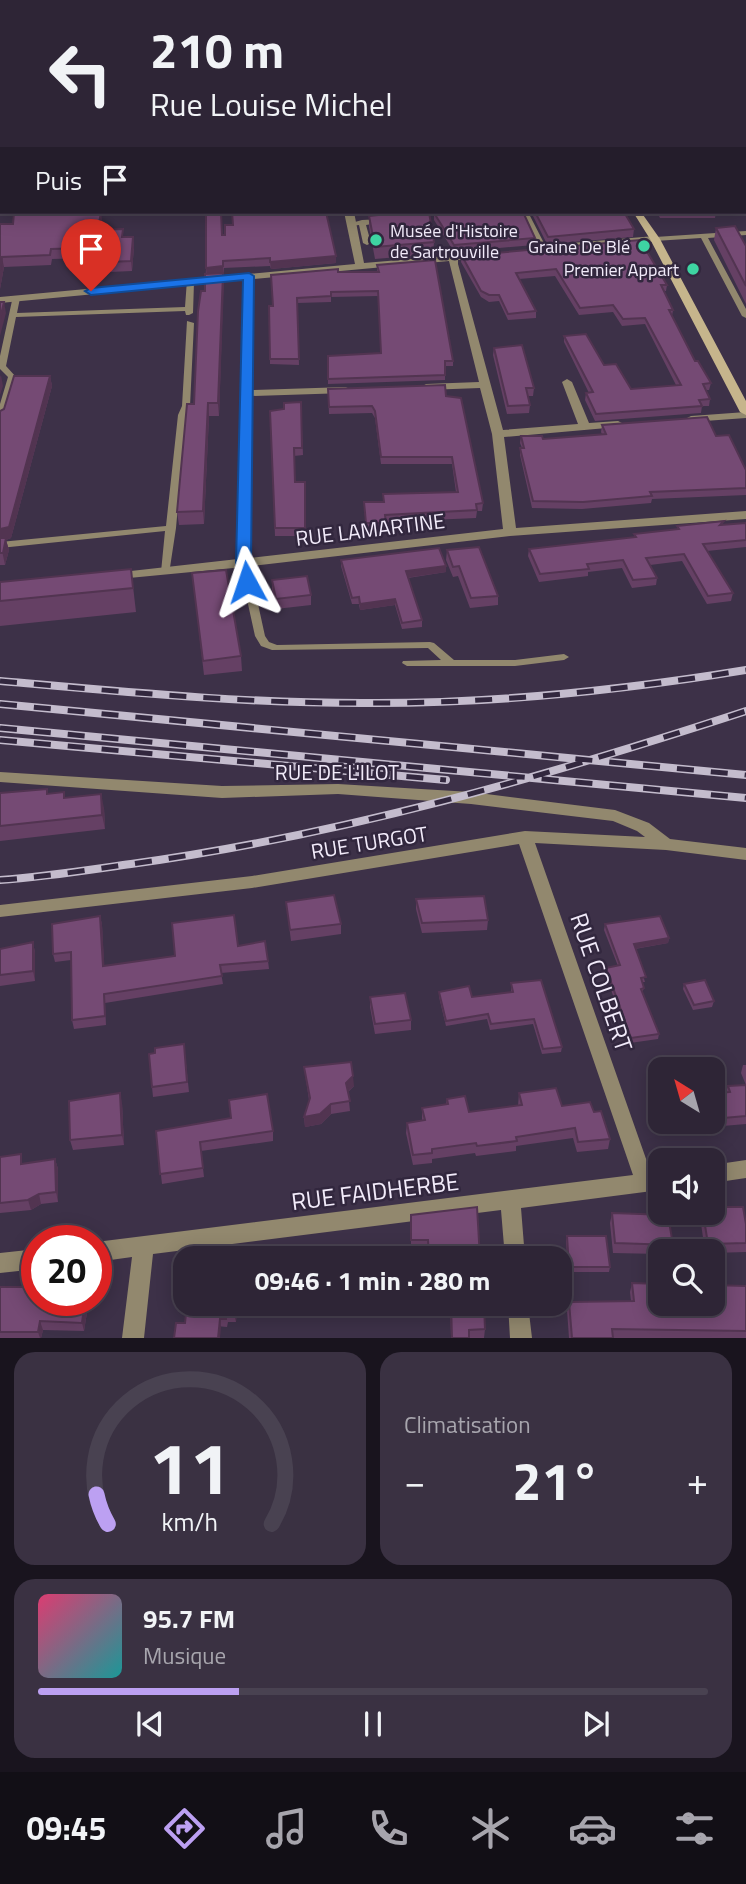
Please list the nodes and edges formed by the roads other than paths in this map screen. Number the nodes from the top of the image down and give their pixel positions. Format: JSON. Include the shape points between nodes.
{"nodes":[{"id":1,"x":350,"y":214,"type":"edge"},
{"id":2,"x":527,"y":214,"type":"edge"},
{"id":3,"x":638,"y":214,"type":"edge"},
{"id":4,"x":385,"y":220,"type":"edge"},
{"id":5,"x":357,"y":223,"type":"junction"},
{"id":6,"x":746,"y":233,"type":"edge"},
{"id":7,"x":703,"y":235,"type":"junction"},
{"id":8,"x":655,"y":239,"type":"junction"},
{"id":9,"x":367,"y":243,"type":"dead end"},
{"id":10,"x":543,"y":249,"type":"junction"},
{"id":11,"x":530,"y":250,"type":"edge"},
{"id":12,"x":490,"y":254,"type":"edge"},
{"id":13,"x":454,"y":257,"type":"junction"},
{"id":14,"x":360,"y":265,"type":"junction"},
{"id":15,"x":249,"y":276,"type":"junction"},
{"id":16,"x":190,"y":282,"type":"junction"},
{"id":17,"x":16,"y":298,"type":"junction"},
{"id":18,"x":0,"y":300,"type":"edge"},
{"id":19,"x":13,"y":315,"type":"junction"},
{"id":20,"x":190,"y":315,"type":"junction"},
{"id":21,"x":746,"y":316,"type":"edge"},
{"id":22,"x":567,"y":382,"type":"dead end"},
{"id":23,"x":486,"y":385,"type":"junction"},
{"id":24,"x":419,"y":387,"type":"edge"},
{"id":25,"x":353,"y":389,"type":"edge"},
{"id":26,"x":246,"y":393,"type":"junction"},
{"id":27,"x":746,"y":413,"type":"edge"},
{"id":28,"x":0,"y":419,"type":"edge"},
{"id":29,"x":679,"y":420,"type":"edge"},
{"id":30,"x":625,"y":424,"type":"edge"},
{"id":31,"x":585,"y":427,"type":"junction"},
{"id":32,"x":498,"y":433,"type":"junction"},
{"id":33,"x":746,"y":515,"type":"edge"},
{"id":34,"x":171,"y":528,"type":"junction"},
{"id":35,"x":510,"y":532,"type":"junction"},
{"id":36,"x":0,"y":545,"type":"edge"},
{"id":37,"x":244,"y":563,"type":"junction"},
{"id":38,"x":166,"y":572,"type":"junction"},
{"id":39,"x":97,"y":579,"type":"edge"},
{"id":40,"x":564,"y":657,"type":"dead end"},
{"id":41,"x":407,"y":663,"type":"dead end"},
{"id":42,"x":452,"y":663,"type":"junction"},
{"id":43,"x":0,"y":777,"type":"edge"},
{"id":44,"x":525,"y":837,"type":"junction"},
{"id":45,"x":666,"y":844,"type":"junction"},
{"id":46,"x":746,"y":854,"type":"edge"},
{"id":47,"x":0,"y":911,"type":"edge"},
{"id":48,"x":746,"y":1169,"type":"edge"},
{"id":49,"x":648,"y":1171,"type":"edge"},
{"id":50,"x":725,"y":1172,"type":"edge"},
{"id":51,"x":648,"y":1183,"type":"edge"},
{"id":52,"x":510,"y":1201,"type":"junction"},
{"id":53,"x":144,"y":1246,"type":"junction"},
{"id":54,"x":514,"y":1246,"type":"edge"},
{"id":55,"x":112,"y":1250,"type":"edge"},
{"id":56,"x":21,"y":1261,"type":"edge"},
{"id":57,"x":0,"y":1263,"type":"edge"},
{"id":58,"x":519,"y":1316,"type":"edge"},
{"id":59,"x":133,"y":1338,"type":"edge"},
{"id":60,"x":521,"y":1338,"type":"edge"}],
"edges":[{"from":1,"to":5,"type":"street"},
{"from":2,"to":10,"type":"lane"},
{"from":3,"to":8,"type":"street"},
{"from":4,"to":5,"type":"lane"},
{"from":5,"to":9,"type":"lane"},
{"from":5,"to":14,"type":"street"},
{"from":6,"to":7,"type":"lane"},
{"from":7,"to":8,"type":"lane"},
{"from":7,"to":21,"type":"lane"},
{"from":8,"to":10,"type":"street"},
{"from":8,"to":27,"type":"street"},
{"from":10,"to":11,"type":"street"},
{"from":12,"to":13,"type":"street"},
{"from":13,"to":14,"type":"street"},
{"from":13,"to":23,"type":"street"},
{"from":14,"to":15,"type":"street"},
{"from":15,"to":16,"type":"street"},
{"from":15,"to":26,"type":"street"},
{"from":16,"to":17,"type":"street"},
{"from":16,"to":20,"type":"lane"},
{"from":17,"to":18,"type":"street"},
{"from":17,"to":19,"type":"lane"},
{"from":19,"to":20,"type":"lane"},
{"from":19,"to":28,"type":"lane","via":[[2,366],[12,377]]},
{"from":20,"to":34,"type":"lane","via":[[186,406]]},
{"from":22,"to":31,"type":"street"},
{"from":23,"to":24,"type":"street"},
{"from":23,"to":32,"type":"street"},
{"from":25,"to":26,"type":"street"},
{"from":26,"to":37,"type":"street"},
{"from":27,"to":29,"type":"street"},
{"from":30,"to":31,"type":"street"},
{"from":31,"to":32,"type":"street"},
{"from":32,"to":35,"type":"street"},
{"from":33,"to":35,"type":"street","name":"RUE LAMARTINE"},
{"from":34,"to":36,"type":"lane"},
{"from":34,"to":38,"type":"lane"},
{"from":35,"to":37,"type":"street","name":"RUE LAMARTINE"},
{"from":37,"to":38,"type":"street","name":"RUE LAMARTINE"},
{"from":37,"to":42,"type":"lane","via":[[265,644],[276,648],[430,645]]},
{"from":38,"to":39,"type":"street","name":"RUE LAMARTINE"},
{"from":40,"to":42,"type":"lane"},
{"from":41,"to":42,"type":"lane"},
{"from":43,"to":45,"type":"street","name":"RUE DE L'ILOT","via":[[222,792],[348,789],[471,798],[615,816],[643,827]]},
{"from":44,"to":45,"type":"street","name":"RUE TURGOT"},
{"from":44,"to":47,"type":"street","name":"RUE TURGOT","via":[[252,882]]},
{"from":44,"to":49,"type":"street","name":"RUE COLBERT"},
{"from":45,"to":46,"type":"street","name":"RUE TURGOT"},
{"from":48,"to":50,"type":"street"},
{"from":51,"to":52,"type":"street","name":"RUE FAIDHERBE"},
{"from":52,"to":53,"type":"street","name":"RUE FAIDHERBE"},
{"from":52,"to":54,"type":"street"},
{"from":53,"to":55,"type":"street","name":"RUE FAIDHERBE"},
{"from":53,"to":59,"type":"street"},
{"from":56,"to":57,"type":"street"},
{"from":58,"to":60,"type":"street"}]}
